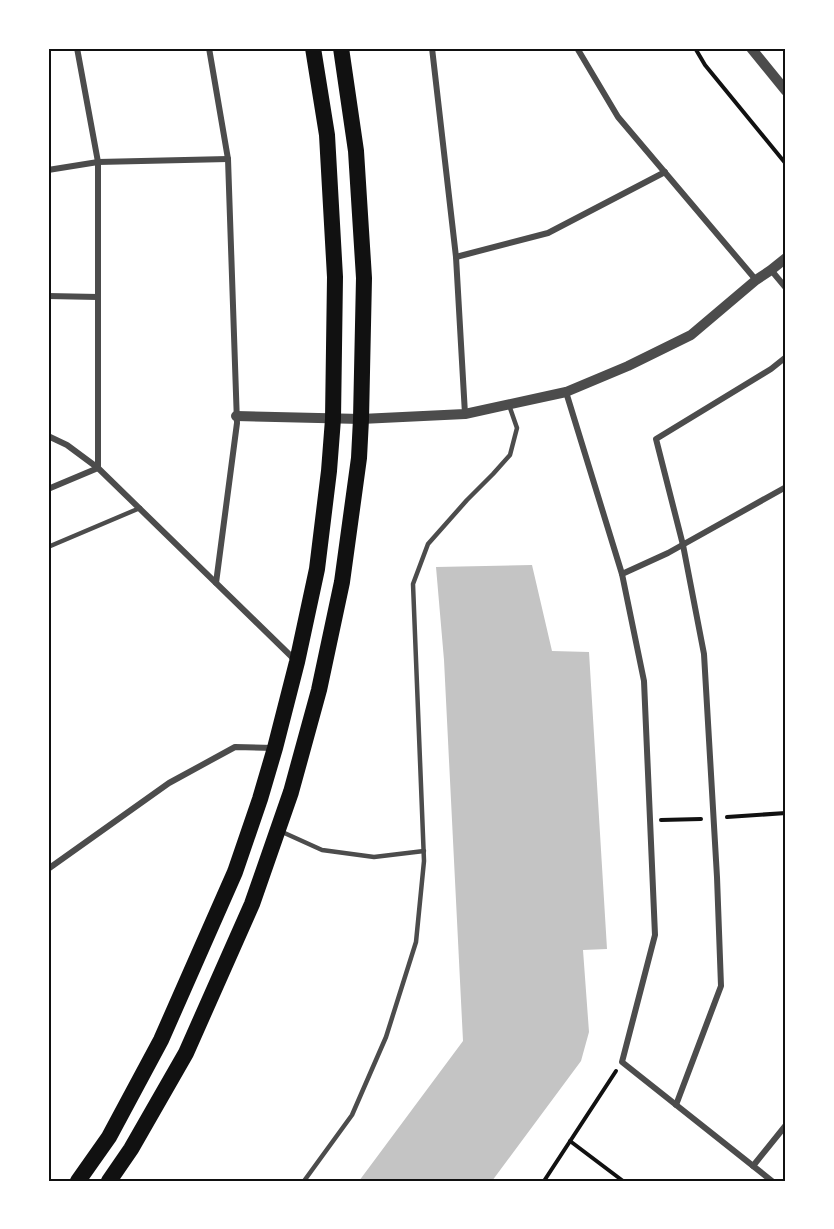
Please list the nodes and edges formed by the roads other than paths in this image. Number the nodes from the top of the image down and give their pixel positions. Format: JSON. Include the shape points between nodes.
{"nodes":[{"id":1,"x":76,"y":48,"type":"edge"},
{"id":2,"x":209,"y":48,"type":"edge"},
{"id":3,"x":313,"y":48,"type":"edge"},
{"id":4,"x":341,"y":48,"type":"edge"},
{"id":5,"x":432,"y":48,"type":"edge"},
{"id":6,"x":577,"y":48,"type":"edge"},
{"id":7,"x":751,"y":48,"type":"edge"},
{"id":8,"x":786,"y":91,"type":"edge"},
{"id":9,"x":228,"y":159,"type":"junction"},
{"id":10,"x":98,"y":162,"type":"junction"},
{"id":11,"x":48,"y":170,"type":"edge"},
{"id":12,"x":665,"y":172,"type":"junction"},
{"id":13,"x":456,"y":257,"type":"junction"},
{"id":14,"x":786,"y":258,"type":"edge"},
{"id":15,"x":771,"y":270,"type":"junction"},
{"id":16,"x":756,"y":280,"type":"junction"},
{"id":17,"x":786,"y":288,"type":"edge"},
{"id":18,"x":48,"y":296,"type":"edge"},
{"id":19,"x":98,"y":297,"type":"junction"},
{"id":20,"x":786,"y":357,"type":"edge"},
{"id":21,"x":566,"y":392,"type":"junction"},
{"id":22,"x":509,"y":404,"type":"junction"},
{"id":23,"x":465,"y":414,"type":"junction"},
{"id":24,"x":236,"y":416,"type":"junction"},
{"id":25,"x":333,"y":419,"type":"junction"},
{"id":26,"x":361,"y":419,"type":"junction"},
{"id":27,"x":48,"y":436,"type":"edge"},
{"id":28,"x":98,"y":468,"type":"junction"},
{"id":29,"x":786,"y":487,"type":"edge"},
{"id":30,"x":48,"y":489,"type":"edge"},
{"id":31,"x":140,"y":508,"type":"junction"},
{"id":32,"x":683,"y":545,"type":"junction"},
{"id":33,"x":48,"y":547,"type":"edge"},
{"id":34,"x":622,"y":574,"type":"junction"},
{"id":35,"x":216,"y":583,"type":"junction"},
{"id":36,"x":297,"y":662,"type":"junction"},
{"id":37,"x":275,"y":748,"type":"junction"},
{"id":38,"x":278,"y":830,"type":"junction"},
{"id":39,"x":424,"y":851,"type":"junction"},
{"id":40,"x":48,"y":869,"type":"edge"},
{"id":41,"x":676,"y":1105,"type":"junction"},
{"id":42,"x":786,"y":1125,"type":"edge"},
{"id":43,"x":753,"y":1166,"type":"junction"},
{"id":44,"x":78,"y":1181,"type":"edge"},
{"id":45,"x":109,"y":1181,"type":"edge"},
{"id":46,"x":304,"y":1181,"type":"edge"},
{"id":47,"x":772,"y":1181,"type":"edge"}],
"edges":[{"from":1,"to":10,"type":"street"},
{"from":2,"to":9,"type":"street"},
{"from":3,"to":25,"type":"highway","via":[[327,135],[336,278]]},
{"from":4,"to":26,"type":"highway","via":[[356,151],[364,278]]},
{"from":5,"to":13,"type":"street"},
{"from":6,"to":12,"type":"street","via":[[618,117]]},
{"from":7,"to":8,"type":"street"},
{"from":9,"to":10,"type":"street"},
{"from":9,"to":24,"type":"street"},
{"from":10,"to":11,"type":"street"},
{"from":10,"to":19,"type":"street"},
{"from":12,"to":13,"type":"street","via":[[548,232]]},
{"from":12,"to":16,"type":"street"},
{"from":13,"to":23,"type":"street"},
{"from":14,"to":15,"type":"street"},
{"from":15,"to":16,"type":"street"},
{"from":15,"to":17,"type":"street"},
{"from":16,"to":21,"type":"street","via":[[691,335]]},
{"from":18,"to":19,"type":"street"},
{"from":19,"to":28,"type":"street"},
{"from":20,"to":32,"type":"street","via":[[656,439]]},
{"from":21,"to":22,"type":"street"},
{"from":21,"to":34,"type":"street"},
{"from":22,"to":23,"type":"street"},
{"from":22,"to":39,"type":"lane","via":[[517,428],[510,454],[428,544],[413,584]]},
{"from":23,"to":26,"type":"street"},
{"from":24,"to":25,"type":"street"},
{"from":24,"to":35,"type":"street"},
{"from":25,"to":26,"type":"street"},
{"from":25,"to":36,"type":"highway","via":[[316,569]]},
{"from":26,"to":38,"type":"highway","via":[[342,582],[319,690]]},
{"from":27,"to":28,"type":"street"},
{"from":28,"to":30,"type":"street"},
{"from":28,"to":31,"type":"street"},
{"from":29,"to":32,"type":"street"},
{"from":31,"to":33,"type":"lane"},
{"from":31,"to":35,"type":"street"},
{"from":32,"to":34,"type":"street"},
{"from":32,"to":41,"type":"street","via":[[704,654],[721,986]]},
{"from":34,"to":41,"type":"street","via":[[644,681],[655,935],[622,1062]]},
{"from":35,"to":36,"type":"street"},
{"from":36,"to":37,"type":"highway"},
{"from":37,"to":40,"type":"street","via":[[236,747],[170,783]]},
{"from":37,"to":44,"type":"highway","via":[[235,872],[161,1041],[109,1137]]},
{"from":38,"to":39,"type":"lane","via":[[322,850],[374,857]]},
{"from":38,"to":45,"type":"highway","via":[[252,904],[186,1053],[132,1149]]},
{"from":39,"to":46,"type":"lane","via":[[416,942],[386,1037],[352,1115]]},
{"from":41,"to":43,"type":"street"},
{"from":42,"to":43,"type":"street"},
{"from":43,"to":47,"type":"street"}]}
